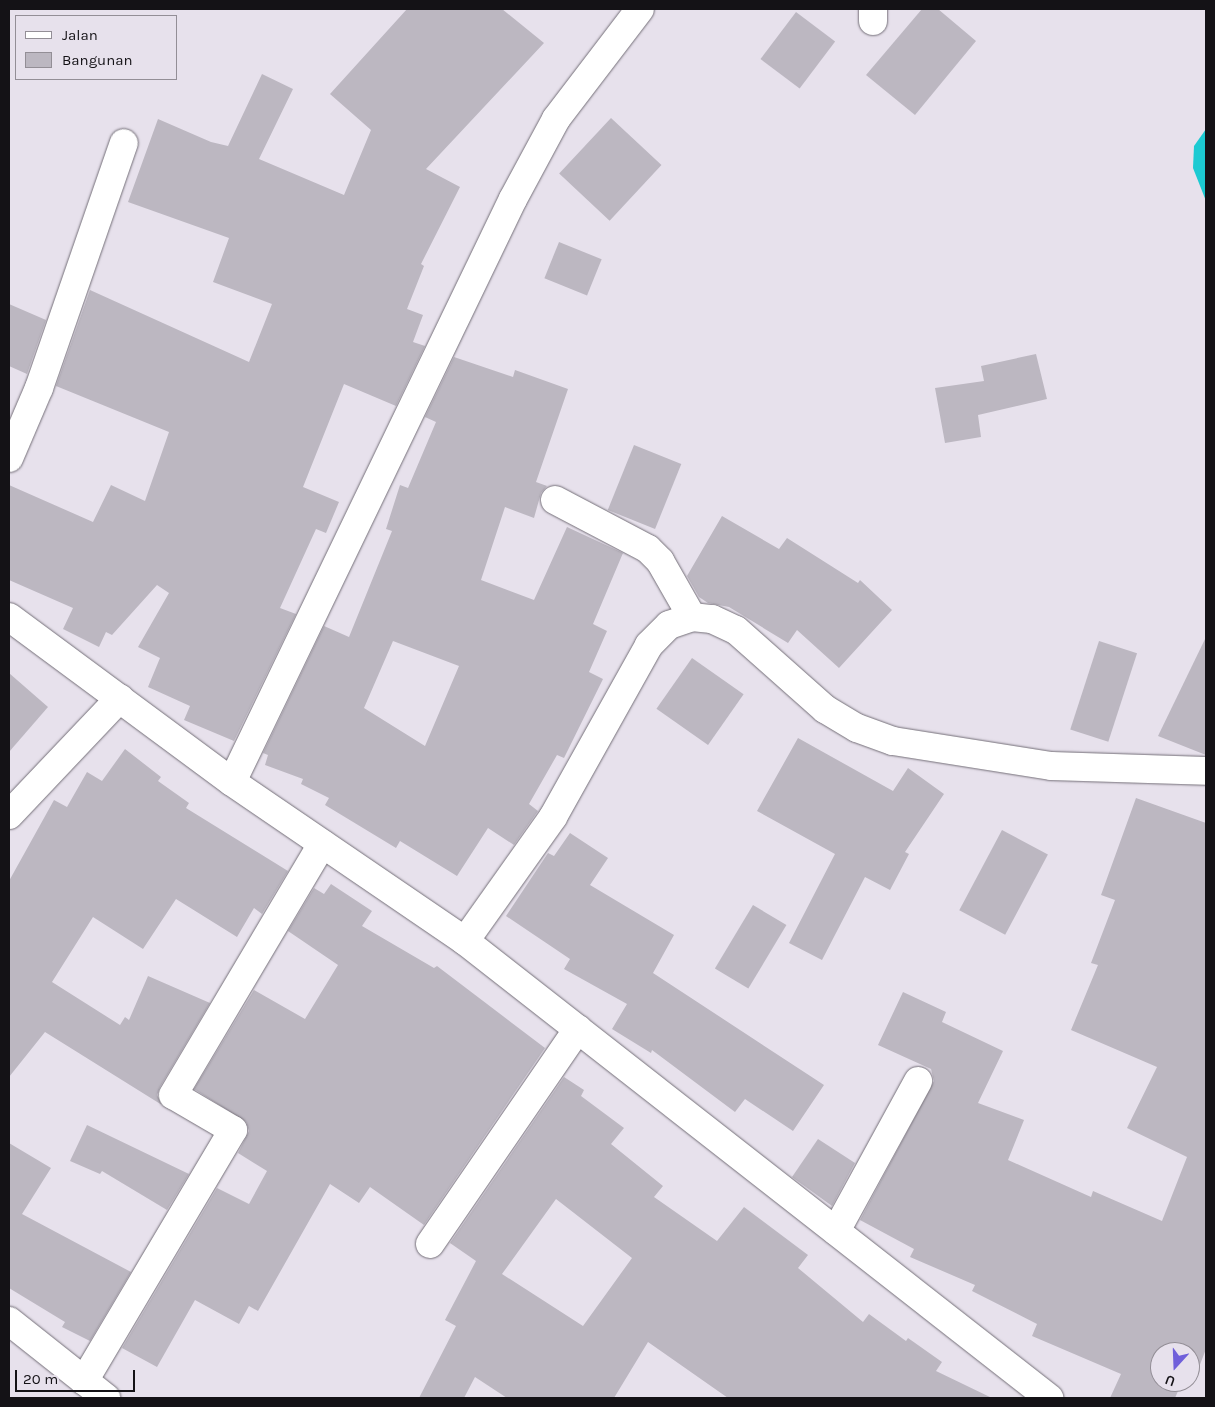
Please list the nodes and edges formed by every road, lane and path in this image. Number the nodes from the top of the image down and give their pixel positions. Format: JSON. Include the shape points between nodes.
{"nodes":[{"id":1,"x":640,"y":9,"type":"edge"},
{"id":2,"x":124,"y":144,"type":"dead end"},
{"id":3,"x":9,"y":458,"type":"edge"},
{"id":4,"x":555,"y":500,"type":"dead end"},
{"id":5,"x":692,"y":617,"type":"junction"},
{"id":6,"x":9,"y":618,"type":"edge"},
{"id":7,"x":120,"y":698,"type":"junction"},
{"id":8,"x":1206,"y":771,"type":"edge"},
{"id":9,"x":232,"y":782,"type":"junction"},
{"id":10,"x":9,"y":815,"type":"edge"},
{"id":11,"x":322,"y":844,"type":"junction"},
{"id":12,"x":465,"y":941,"type":"junction"},
{"id":13,"x":578,"y":1029,"type":"junction"},
{"id":14,"x":918,"y":1081,"type":"dead end"},
{"id":15,"x":836,"y":1231,"type":"junction"},
{"id":16,"x":430,"y":1244,"type":"dead end"},
{"id":17,"x":9,"y":1321,"type":"edge"},
{"id":18,"x":84,"y":1381,"type":"junction"},
{"id":19,"x":106,"y":1398,"type":"edge"},
{"id":20,"x":1049,"y":1398,"type":"edge"}],
"edges":[{"from":1,"to":9,"type":"street","via":[[556,119],[513,199]]},
{"from":2,"to":3,"type":"street","via":[[39,388]]},
{"from":4,"to":5,"type":"street","via":[[648,549],[660,561]]},
{"from":5,"to":8,"type":"street","via":[[712,619],[736,630],[825,709],[857,728],[893,741],[1051,766]]},
{"from":5,"to":12,"type":"street","via":[[669,625],[649,646],[553,817]]},
{"from":6,"to":7,"type":"street"},
{"from":7,"to":9,"type":"street"},
{"from":7,"to":10,"type":"street"},
{"from":9,"to":11,"type":"street"},
{"from":11,"to":12,"type":"street"},
{"from":11,"to":18,"type":"street","via":[[173,1095],[233,1130]]},
{"from":12,"to":13,"type":"street"},
{"from":13,"to":15,"type":"street"},
{"from":13,"to":16,"type":"street"},
{"from":14,"to":15,"type":"street"},
{"from":15,"to":20,"type":"street"},
{"from":17,"to":18,"type":"street"},
{"from":18,"to":19,"type":"street"}]}
